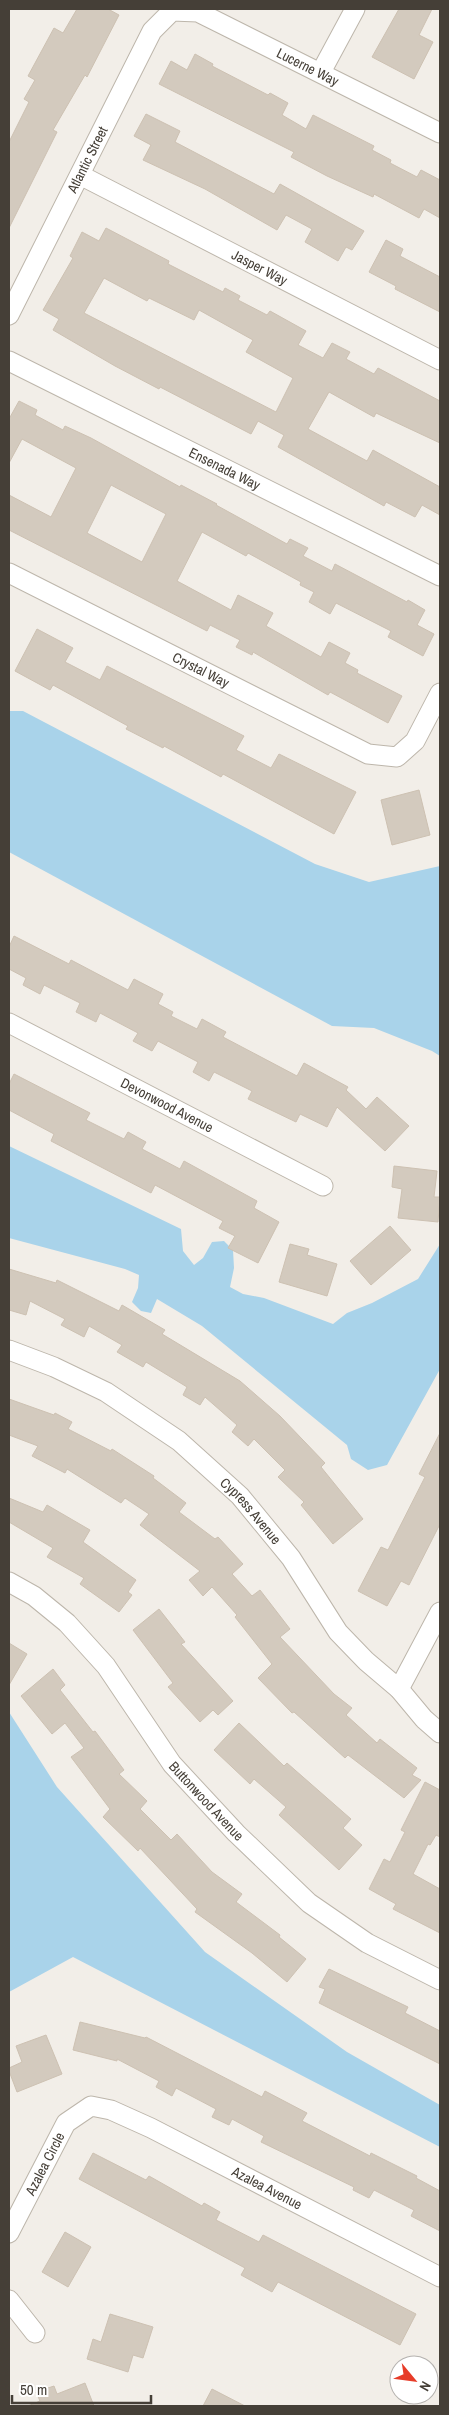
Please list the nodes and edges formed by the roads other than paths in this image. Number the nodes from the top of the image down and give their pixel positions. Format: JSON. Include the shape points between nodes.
{"nodes":[{"id":1,"x":354,"y":9,"type":"edge"},
{"id":2,"x":172,"y":12,"type":"joint"},
{"id":3,"x":322,"y":72,"type":"junction"},
{"id":4,"x":440,"y":133,"type":"edge"},
{"id":5,"x":80,"y":175,"type":"junction"},
{"id":6,"x":9,"y":315,"type":"edge"},
{"id":7,"x":440,"y":360,"type":"edge"},
{"id":8,"x":9,"y":361,"type":"edge"},
{"id":9,"x":9,"y":574,"type":"edge"},
{"id":10,"x":440,"y":576,"type":"edge"},
{"id":11,"x":440,"y":693,"type":"edge"},
{"id":12,"x":9,"y":1023,"type":"edge"},
{"id":13,"x":323,"y":1186,"type":"dead end"},
{"id":14,"x":9,"y":1350,"type":"edge"},
{"id":15,"x":9,"y":1582,"type":"edge"},
{"id":16,"x":440,"y":1612,"type":"edge"},
{"id":17,"x":399,"y":1689,"type":"junction"},
{"id":18,"x":440,"y":1733,"type":"edge"},
{"id":19,"x":440,"y":1980,"type":"edge"},
{"id":20,"x":91,"y":2106,"type":"joint"},
{"id":21,"x":9,"y":2233,"type":"edge"},
{"id":22,"x":440,"y":2277,"type":"edge"},
{"id":23,"x":9,"y":2300,"type":"edge"},
{"id":24,"x":36,"y":2333,"type":"dead end"}],
"edges":[{"from":1,"to":3,"type":"street"},
{"from":2,"to":3,"type":"street","name":"Lucerne Way","via":[[198,12]]},
{"from":2,"to":5,"type":"street","name":"Atlantic Street","via":[[152,31]]},
{"from":3,"to":4,"type":"street","name":"Lucerne Way"},
{"from":5,"to":6,"type":"street","name":"Atlantic Street"},
{"from":5,"to":7,"type":"street","name":"Jasper Way"},
{"from":8,"to":10,"type":"street","name":"Ensenada Way"},
{"from":9,"to":11,"type":"street","name":"Crystal Way","via":[[368,754],[396,757],[415,742]]},
{"from":12,"to":13,"type":"street","name":"Devonwood Avenue"},
{"from":14,"to":17,"type":"street","name":"Cypress Avenue","via":[[106,1392],[179,1441],[240,1496],[291,1558],[338,1632]]},
{"from":15,"to":19,"type":"street","name":"Buttonwood Avenue","via":[[34,1596],[67,1623],[106,1666],[172,1764],[236,1833],[309,1903],[367,1943]]},
{"from":16,"to":17,"type":"street"},
{"from":17,"to":18,"type":"street","name":"Cypress Avenue"},
{"from":20,"to":21,"type":"street","name":"Azalea Circle","via":[[66,2123]]},
{"from":20,"to":22,"type":"street","name":"Azalea Avenue","via":[[111,2110],[150,2128]]},
{"from":23,"to":24,"type":"street"}]}
